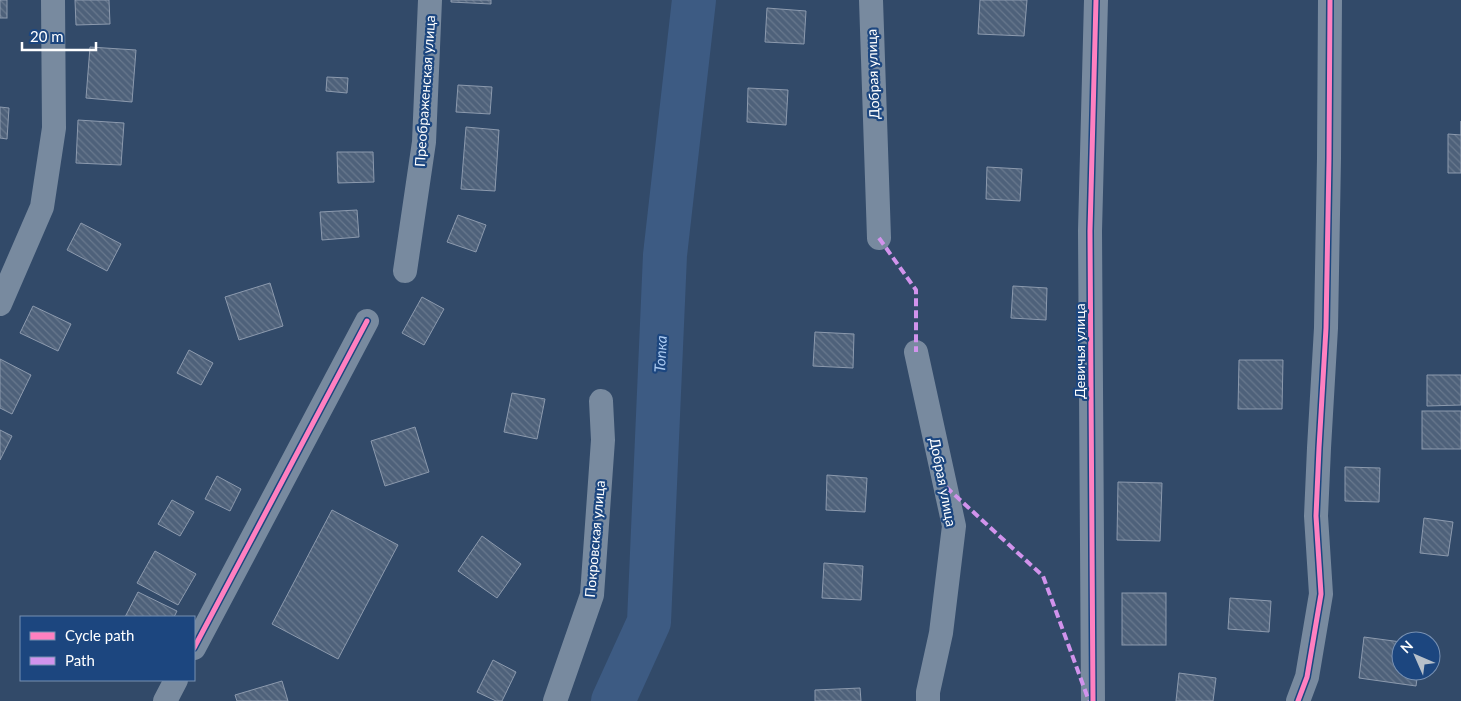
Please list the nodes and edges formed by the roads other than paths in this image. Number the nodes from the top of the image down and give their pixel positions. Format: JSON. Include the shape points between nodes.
{"nodes":[{"id":1,"x":53,"y":0,"type":"edge"},
{"id":2,"x":430,"y":0,"type":"edge"},
{"id":3,"x":871,"y":0,"type":"edge"},
{"id":4,"x":1096,"y":0,"type":"edge"},
{"id":5,"x":1330,"y":0,"type":"edge"},
{"id":6,"x":879,"y":238,"type":"dead end"},
{"id":7,"x":405,"y":271,"type":"dead end"},
{"id":8,"x":0,"y":304,"type":"edge"},
{"id":9,"x":367,"y":321,"type":"dead end"},
{"id":10,"x":916,"y":352,"type":"dead end"},
{"id":11,"x":601,"y":401,"type":"dead end"},
{"id":12,"x":195,"y":646,"type":"edge"},
{"id":13,"x":175,"y":681,"type":"edge"},
{"id":14,"x":164,"y":701,"type":"edge"},
{"id":15,"x":555,"y":701,"type":"edge"},
{"id":16,"x":928,"y":701,"type":"edge"},
{"id":17,"x":1093,"y":701,"type":"edge"},
{"id":18,"x":1298,"y":701,"type":"edge"}],
"edges":[{"from":1,"to":8,"type":"street","via":[[54,128],[42,207]]},
{"from":2,"to":7,"type":"street","name":"Преображенская улица","via":[[424,142]]},
{"from":3,"to":6,"type":"street","name":"Добрая улица"},
{"from":4,"to":17,"type":"street","name":"Девичья улица","via":[[1090,231]]},
{"from":5,"to":18,"type":"street","via":[[1326,328],[1316,516],[1321,594],[1307,677]]},
{"from":9,"to":12,"type":"street"},
{"from":10,"to":16,"type":"street","name":"Добрая улица","via":[[954,526]]},
{"from":11,"to":15,"type":"street","name":"Покровская улица","via":[[603,440],[592,595]]},
{"from":13,"to":14,"type":"street"}]}
